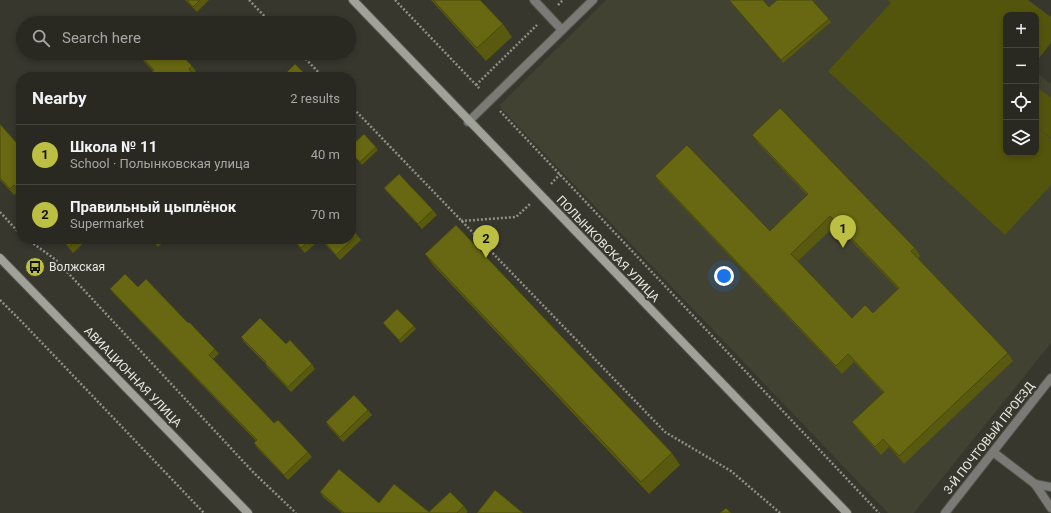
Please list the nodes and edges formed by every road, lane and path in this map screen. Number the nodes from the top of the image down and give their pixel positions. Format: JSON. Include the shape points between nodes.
{"nodes":[{"id":1,"x":249,"y":0,"type":"edge"},
{"id":2,"x":353,"y":0,"type":"edge"},
{"id":3,"x":395,"y":0,"type":"edge"},
{"id":4,"x":534,"y":0,"type":"edge"},
{"id":5,"x":563,"y":0,"type":"edge"},
{"id":6,"x":593,"y":0,"type":"edge"},
{"id":7,"x":548,"y":15,"type":"junction"},
{"id":8,"x":264,"y":16,"type":"edge"},
{"id":9,"x":562,"y":30,"type":"junction"},
{"id":10,"x":307,"y":60,"type":"edge"},
{"id":11,"x":318,"y":72,"type":"edge"},
{"id":12,"x":476,"y":85,"type":"junction"},
{"id":13,"x":490,"y":100,"type":"junction"},
{"id":14,"x":356,"y":111,"type":"edge"},
{"id":15,"x":468,"y":122,"type":"junction"},
{"id":16,"x":560,"y":174,"type":"junction"},
{"id":17,"x":539,"y":195,"type":"junction"},
{"id":18,"x":0,"y":212,"type":"edge"},
{"id":19,"x":461,"y":221,"type":"junction"},
{"id":20,"x":16,"y":230,"type":"edge"},
{"id":21,"x":34,"y":244,"type":"edge"},
{"id":22,"x":0,"y":258,"type":"edge"},
{"id":23,"x":0,"y":300,"type":"edge"},
{"id":24,"x":1051,"y":378,"type":"edge"},
{"id":25,"x":993,"y":452,"type":"junction"},
{"id":26,"x":1034,"y":484,"type":"junction"},
{"id":27,"x":1051,"y":487,"type":"edge"},
{"id":28,"x":1051,"y":508,"type":"edge"},
{"id":29,"x":204,"y":513,"type":"edge"},
{"id":30,"x":248,"y":513,"type":"edge"},
{"id":31,"x":296,"y":513,"type":"edge"},
{"id":32,"x":780,"y":513,"type":"edge"},
{"id":33,"x":847,"y":513,"type":"edge"},
{"id":34,"x":879,"y":513,"type":"edge"},
{"id":35,"x":945,"y":513,"type":"edge"}],
"edges":[{"from":1,"to":8,"type":"path"},
{"from":2,"to":15,"type":"street","name":"ПОЛЫНКОВСКАЯ УЛИЦА"},
{"from":3,"to":12,"type":"path"},
{"from":4,"to":7,"type":"street"},
{"from":5,"to":7,"type":"path"},
{"from":6,"to":9,"type":"street"},
{"from":7,"to":9,"type":"street"},
{"from":7,"to":12,"type":"path"},
{"from":9,"to":13,"type":"street"},
{"from":10,"to":11,"type":"path"},
{"from":12,"to":13,"type":"path"},
{"from":13,"to":15,"type":"street"},
{"from":13,"to":16,"type":"path"},
{"from":14,"to":19,"type":"path"},
{"from":15,"to":17,"type":"street","name":"ПОЛЫНКОВСКАЯ УЛИЦА"},
{"from":16,"to":17,"type":"path"},
{"from":16,"to":34,"type":"path"},
{"from":17,"to":19,"type":"path","via":[[516,217]]},
{"from":17,"to":33,"type":"street","name":"ПОЛЫНКОВСКАЯ УЛИЦА"},
{"from":18,"to":20,"type":"path"},
{"from":19,"to":32,"type":"path","via":[[665,432],[731,471]]},
{"from":21,"to":31,"type":"path","via":[[56,260],[254,473]]},
{"from":22,"to":30,"type":"street","name":"АВИАЦИОННАЯ УЛИЦА"},
{"from":23,"to":29,"type":"path"},
{"from":24,"to":25,"type":"street","name":"3-Й ПОЧТОВЫЙ ПРОЕЗД"},
{"from":25,"to":26,"type":"street"},
{"from":25,"to":35,"type":"street","name":"3-Й ПОЧТОВЫЙ ПРОЕЗД"},
{"from":26,"to":27,"type":"street"},
{"from":26,"to":28,"type":"street"}]}
